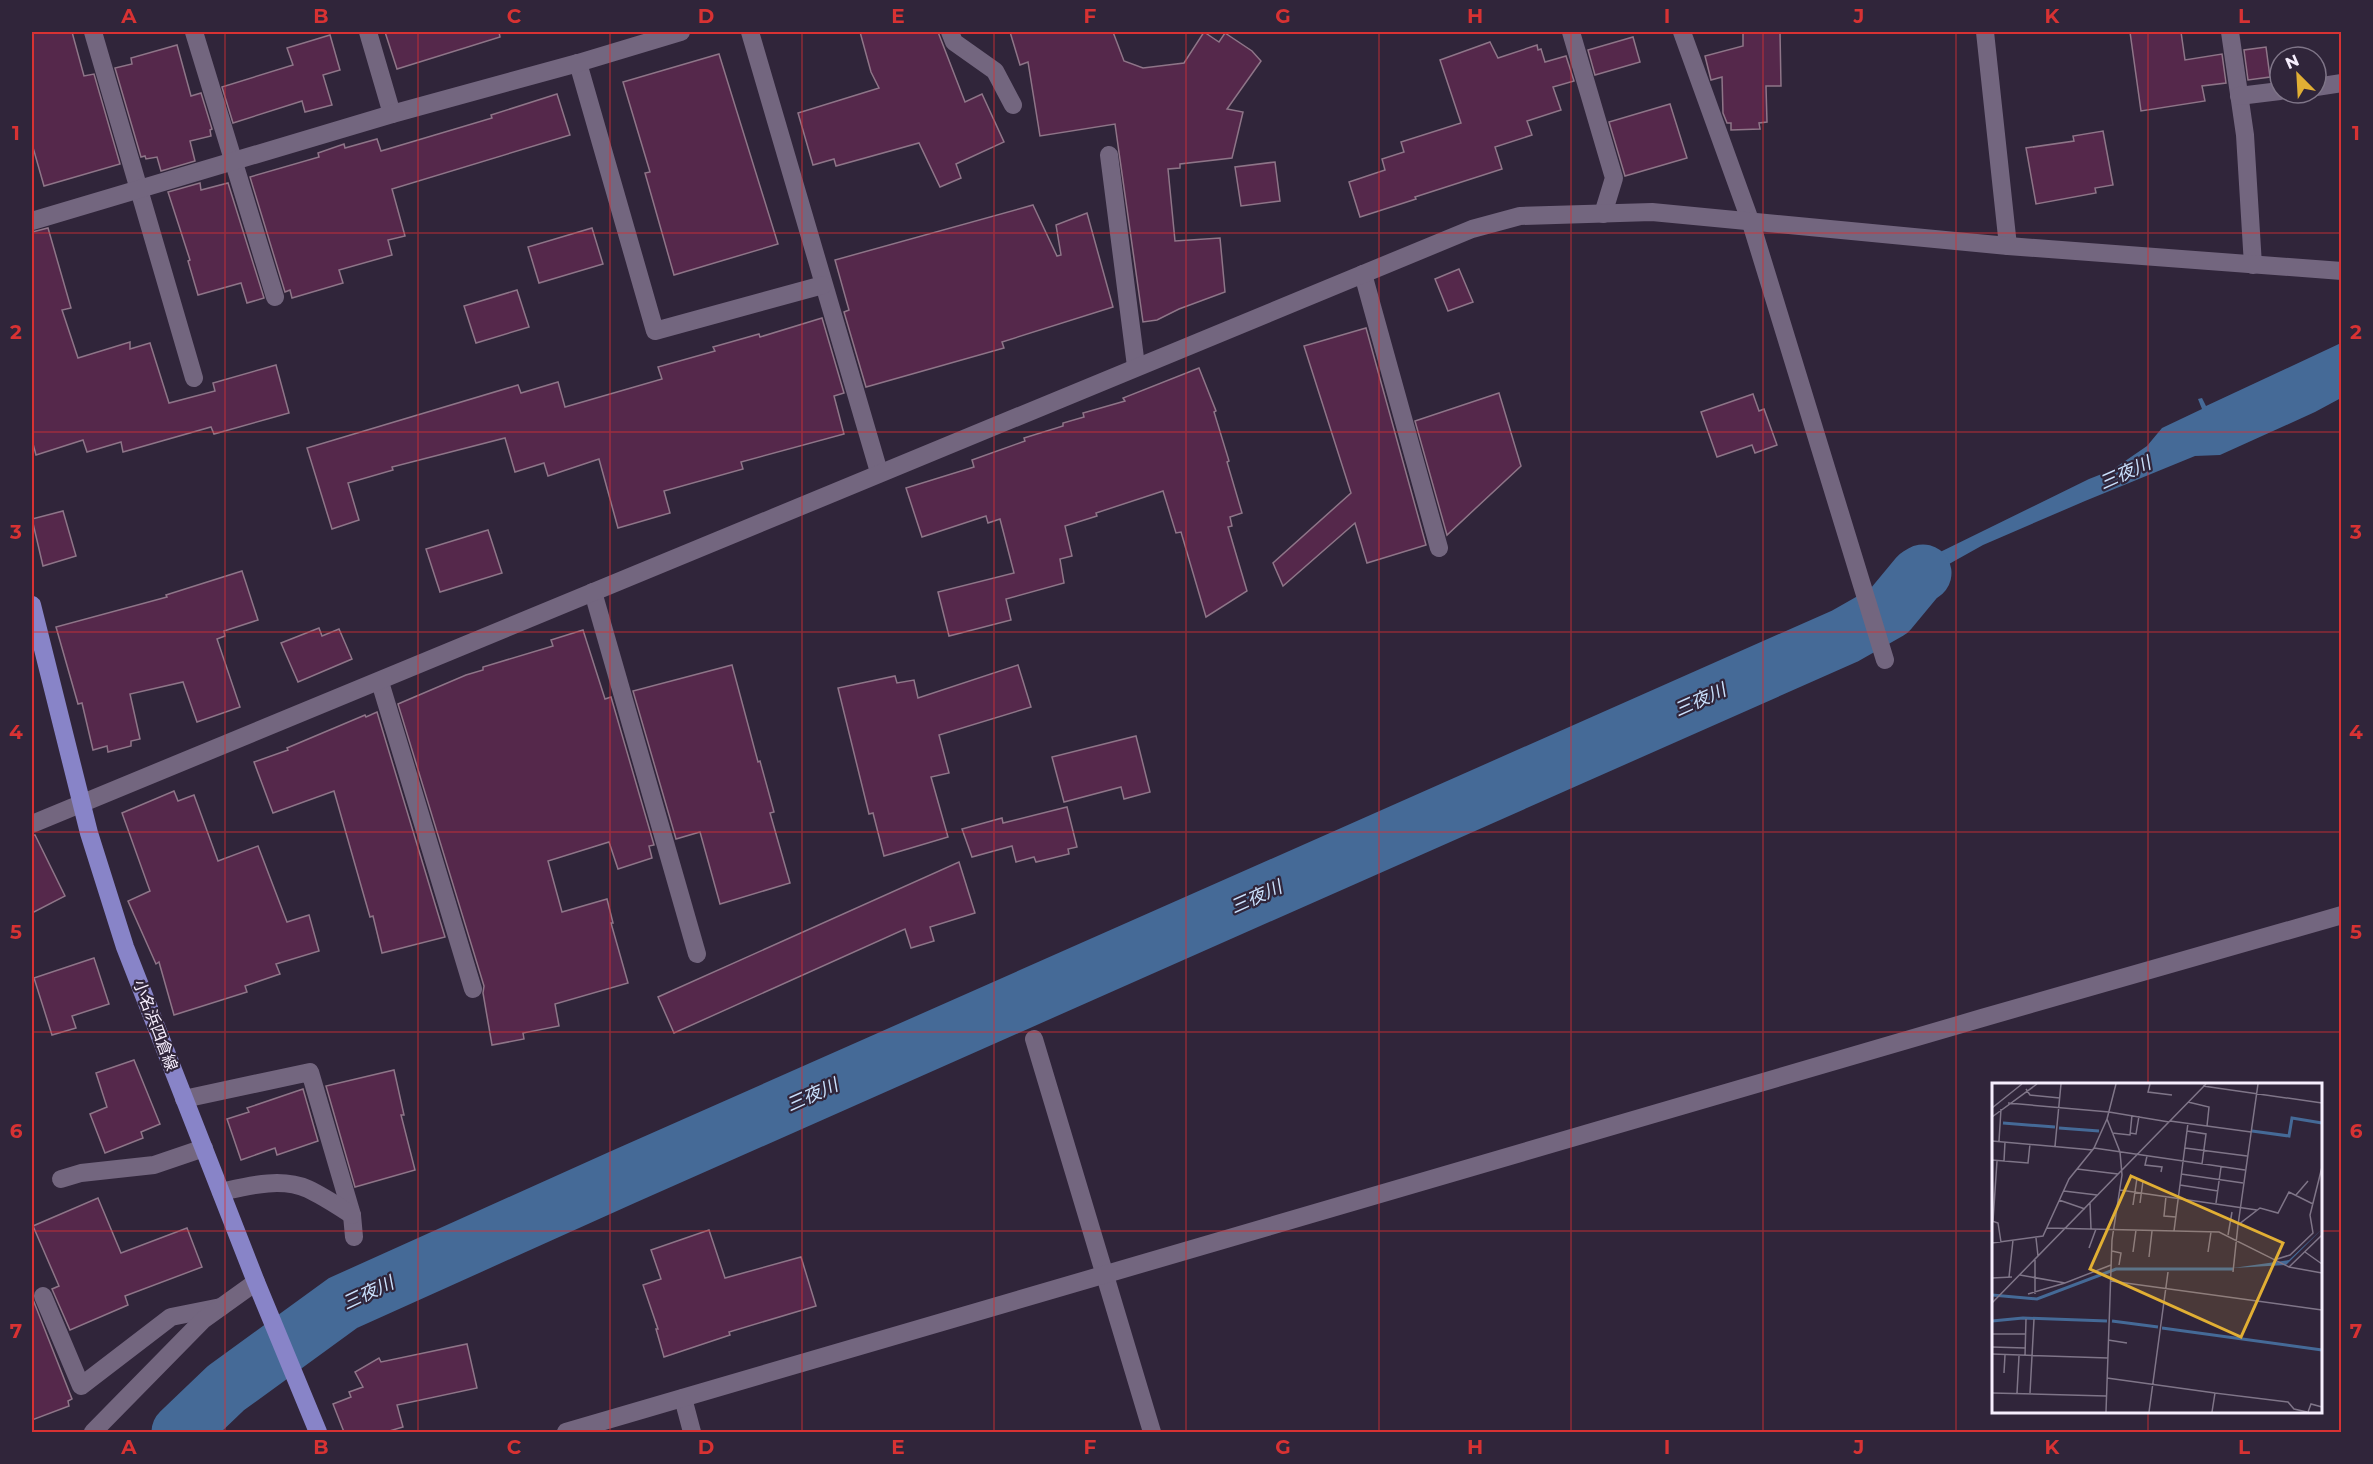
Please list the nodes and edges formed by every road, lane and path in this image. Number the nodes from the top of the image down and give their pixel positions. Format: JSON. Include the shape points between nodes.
{"nodes":[{"id":1,"x":93,"y":32,"type":"edge"},
{"id":2,"x":194,"y":32,"type":"edge"},
{"id":3,"x":368,"y":32,"type":"edge"},
{"id":4,"x":681,"y":32,"type":"edge"},
{"id":5,"x":750,"y":32,"type":"edge"},
{"id":6,"x":950,"y":32,"type":"edge"},
{"id":7,"x":1571,"y":32,"type":"edge"},
{"id":8,"x":1682,"y":32,"type":"edge"},
{"id":9,"x":1985,"y":32,"type":"edge"},
{"id":10,"x":2230,"y":32,"type":"edge"},
{"id":11,"x":578,"y":63,"type":"junction"},
{"id":12,"x":2268,"y":92,"type":"edge"},
{"id":13,"x":2239,"y":96,"type":"junction"},
{"id":14,"x":1013,"y":105,"type":"dead end"},
{"id":15,"x":392,"y":114,"type":"junction"},
{"id":16,"x":1108,"y":155,"type":"dead end"},
{"id":17,"x":233,"y":162,"type":"junction"},
{"id":18,"x":138,"y":190,"type":"junction"},
{"id":19,"x":1603,"y":214,"type":"junction"},
{"id":20,"x":32,"y":221,"type":"edge"},
{"id":21,"x":1751,"y":223,"type":"junction"},
{"id":22,"x":2008,"y":246,"type":"junction"},
{"id":23,"x":2253,"y":265,"type":"junction"},
{"id":24,"x":2342,"y":271,"type":"edge"},
{"id":25,"x":1363,"y":274,"type":"junction"},
{"id":26,"x":823,"y":285,"type":"junction"},
{"id":27,"x":275,"y":297,"type":"dead end"},
{"id":28,"x":1136,"y":366,"type":"junction"},
{"id":29,"x":194,"y":378,"type":"dead end"},
{"id":30,"x":879,"y":472,"type":"junction"},
{"id":31,"x":1439,"y":548,"type":"dead end"},
{"id":32,"x":593,"y":592,"type":"junction"},
{"id":33,"x":32,"y":605,"type":"edge"},
{"id":34,"x":1885,"y":660,"type":"dead end"},
{"id":35,"x":380,"y":682,"type":"junction"},
{"id":36,"x":82,"y":803,"type":"junction"},
{"id":37,"x":32,"y":824,"type":"edge"},
{"id":38,"x":2342,"y":915,"type":"edge"},
{"id":39,"x":698,"y":954,"type":"dead end"},
{"id":40,"x":473,"y":988,"type":"dead end"},
{"id":41,"x":1034,"y":1040,"type":"dead end"},
{"id":42,"x":184,"y":1099,"type":"junction"},
{"id":43,"x":204,"y":1148,"type":"junction"},
{"id":44,"x":61,"y":1179,"type":"dead end"},
{"id":45,"x":221,"y":1192,"type":"junction"},
{"id":46,"x":352,"y":1215,"type":"junction"},
{"id":47,"x":354,"y":1237,"type":"dead end"},
{"id":48,"x":1106,"y":1275,"type":"junction"},
{"id":49,"x":256,"y":1282,"type":"junction"},
{"id":50,"x":43,"y":1296,"type":"dead end"},
{"id":51,"x":221,"y":1307,"type":"junction"},
{"id":52,"x":683,"y":1398,"type":"junction"},
{"id":53,"x":93,"y":1432,"type":"edge"},
{"id":54,"x":318,"y":1432,"type":"edge"},
{"id":55,"x":566,"y":1432,"type":"edge"},
{"id":56,"x":692,"y":1432,"type":"edge"},
{"id":57,"x":1152,"y":1432,"type":"edge"}],
"edges":[{"from":1,"to":18,"type":"street"},
{"from":2,"to":17,"type":"street"},
{"from":3,"to":15,"type":"street"},
{"from":4,"to":11,"type":"street"},
{"from":5,"to":26,"type":"street"},
{"from":6,"to":14,"type":"street","via":[[954,42],[994,71]]},
{"from":7,"to":19,"type":"street","via":[[1614,178]]},
{"from":8,"to":21,"type":"street"},
{"from":9,"to":22,"type":"street"},
{"from":10,"to":13,"type":"street"},
{"from":11,"to":15,"type":"street"},
{"from":11,"to":26,"type":"street","via":[[655,331]]},
{"from":12,"to":13,"type":"street"},
{"from":13,"to":23,"type":"street"},
{"from":15,"to":17,"type":"street"},
{"from":16,"to":28,"type":"street"},
{"from":17,"to":18,"type":"street"},
{"from":17,"to":27,"type":"street"},
{"from":18,"to":20,"type":"street"},
{"from":18,"to":29,"type":"street"},
{"from":19,"to":21,"type":"street","via":[[1652,212]]},
{"from":19,"to":25,"type":"street","via":[[1520,216],[1472,229]]},
{"from":21,"to":22,"type":"street"},
{"from":21,"to":34,"type":"street"},
{"from":22,"to":23,"type":"street"},
{"from":23,"to":24,"type":"street"},
{"from":25,"to":28,"type":"street"},
{"from":25,"to":31,"type":"street"},
{"from":26,"to":30,"type":"street"},
{"from":28,"to":30,"type":"street"},
{"from":30,"to":32,"type":"street"},
{"from":32,"to":35,"type":"street"},
{"from":32,"to":39,"type":"street"},
{"from":33,"to":36,"type":"main road","name":"小名浜四倉線"},
{"from":35,"to":36,"type":"street"},
{"from":35,"to":40,"type":"street"},
{"from":36,"to":37,"type":"street"},
{"from":36,"to":42,"type":"main road","name":"小名浜四倉線","via":[[125,947]]},
{"from":38,"to":48,"type":"street"},
{"from":41,"to":48,"type":"street"},
{"from":42,"to":43,"type":"main road","name":"小名浜四倉線"},
{"from":42,"to":46,"type":"street","via":[[310,1072]]},
{"from":43,"to":44,"type":"street","via":[[154,1165]]},
{"from":43,"to":45,"type":"main road","name":"小名浜四倉線"},
{"from":45,"to":46,"type":"street","via":[[261,1184],[297,1186]]},
{"from":45,"to":49,"type":"main road","name":"小名浜四倉線"},
{"from":46,"to":47,"type":"street"},
{"from":48,"to":52,"type":"street"},
{"from":48,"to":57,"type":"street"},
{"from":49,"to":51,"type":"street"},
{"from":49,"to":54,"type":"main road","name":"小名浜四倉線"},
{"from":50,"to":51,"type":"street","via":[[81,1386],[171,1317]]},
{"from":51,"to":53,"type":"street","via":[[203,1320]]},
{"from":52,"to":55,"type":"street"},
{"from":52,"to":56,"type":"street"}]}
